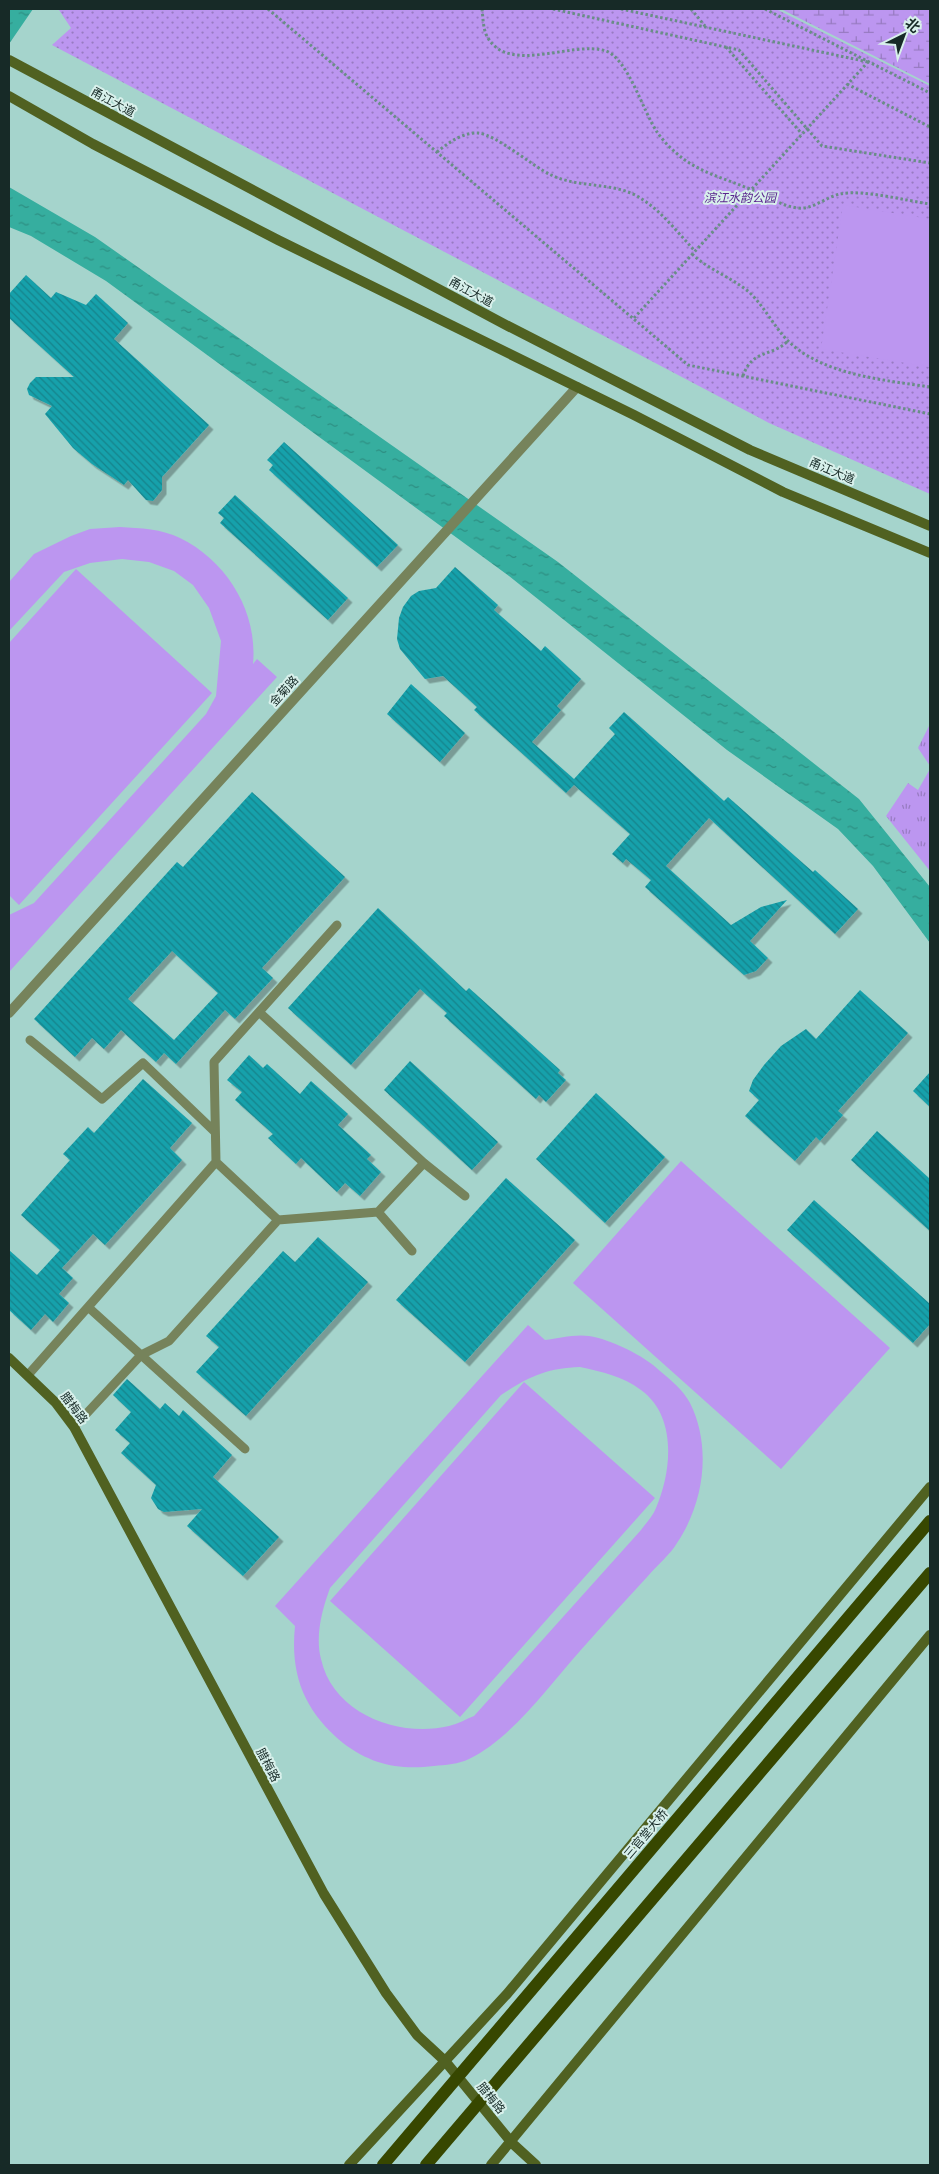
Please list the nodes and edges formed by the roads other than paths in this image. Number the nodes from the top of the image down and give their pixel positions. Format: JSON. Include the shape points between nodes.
{"nodes":[{"id":1,"x":13,"y":62,"type":"edge"},
{"id":2,"x":9,"y":96,"type":"edge"},
{"id":3,"x":577,"y":387,"type":"junction"},
{"id":4,"x":930,"y":526,"type":"edge"},
{"id":5,"x":930,"y":553,"type":"edge"},
{"id":6,"x":337,"y":925,"type":"dead end"},
{"id":7,"x":259,"y":1012,"type":"junction"},
{"id":8,"x":9,"y":1013,"type":"edge"},
{"id":9,"x":30,"y":1040,"type":"dead end"},
{"id":10,"x":215,"y":1132,"type":"junction"},
{"id":11,"x":216,"y":1162,"type":"junction"},
{"id":12,"x":424,"y":1163,"type":"junction"},
{"id":13,"x":465,"y":1196,"type":"dead end"},
{"id":14,"x":378,"y":1212,"type":"junction"},
{"id":15,"x":278,"y":1220,"type":"junction"},
{"id":16,"x":412,"y":1251,"type":"dead end"},
{"id":17,"x":88,"y":1307,"type":"junction"},
{"id":18,"x":141,"y":1355,"type":"junction"},
{"id":19,"x":9,"y":1358,"type":"edge"},
{"id":20,"x":28,"y":1374,"type":"junction"},
{"id":21,"x":74,"y":1427,"type":"junction"},
{"id":22,"x":245,"y":1448,"type":"dead end"},
{"id":23,"x":930,"y":1487,"type":"edge"},
{"id":24,"x":930,"y":1521,"type":"edge"},
{"id":25,"x":930,"y":1574,"type":"edge"},
{"id":26,"x":930,"y":1635,"type":"edge"},
{"id":27,"x":445,"y":2061,"type":"junction"},
{"id":28,"x":512,"y":2143,"type":"junction"},
{"id":29,"x":349,"y":2165,"type":"edge"},
{"id":30,"x":383,"y":2165,"type":"edge"},
{"id":31,"x":426,"y":2165,"type":"edge"},
{"id":32,"x":491,"y":2165,"type":"edge"},
{"id":33,"x":536,"y":2165,"type":"edge"}],
"edges":[{"from":1,"to":4,"type":"street","name":"甬江大道","via":[[508,326],[750,450]]},
{"from":2,"to":3,"type":"street","via":[[93,144],[269,235]]},
{"from":3,"to":5,"type":"street","via":[[783,492]]},
{"from":3,"to":8,"type":"street","name":"金菊路"},
{"from":6,"to":7,"type":"lane"},
{"from":7,"to":10,"type":"lane","via":[[214,1062]]},
{"from":7,"to":12,"type":"lane"},
{"from":9,"to":10,"type":"lane","via":[[102,1099],[143,1063]]},
{"from":10,"to":11,"type":"lane"},
{"from":11,"to":15,"type":"lane"},
{"from":11,"to":17,"type":"lane"},
{"from":12,"to":13,"type":"lane"},
{"from":12,"to":14,"type":"lane"},
{"from":14,"to":15,"type":"lane"},
{"from":14,"to":16,"type":"lane"},
{"from":15,"to":18,"type":"lane","via":[[169,1341]]},
{"from":17,"to":18,"type":"lane"},
{"from":17,"to":20,"type":"lane"},
{"from":18,"to":21,"type":"lane"},
{"from":18,"to":22,"type":"lane"},
{"from":19,"to":20,"type":"street","name":"腊梅路"},
{"from":20,"to":21,"type":"street","name":"腊梅路"},
{"from":21,"to":27,"type":"street","name":"腊梅路","via":[[324,1894],[386,1993],[417,2035]]},
{"from":23,"to":27,"type":"street","via":[[513,1986]]},
{"from":24,"to":30,"type":"main road","name":"三官堂大桥","bridge":true},
{"from":25,"to":31,"type":"main road","bridge":true},
{"from":26,"to":28,"type":"street"},
{"from":27,"to":28,"type":"street","name":"腊梅路"},
{"from":27,"to":29,"type":"street"},
{"from":28,"to":32,"type":"street"},
{"from":28,"to":33,"type":"street","name":"腊梅路"}]}
